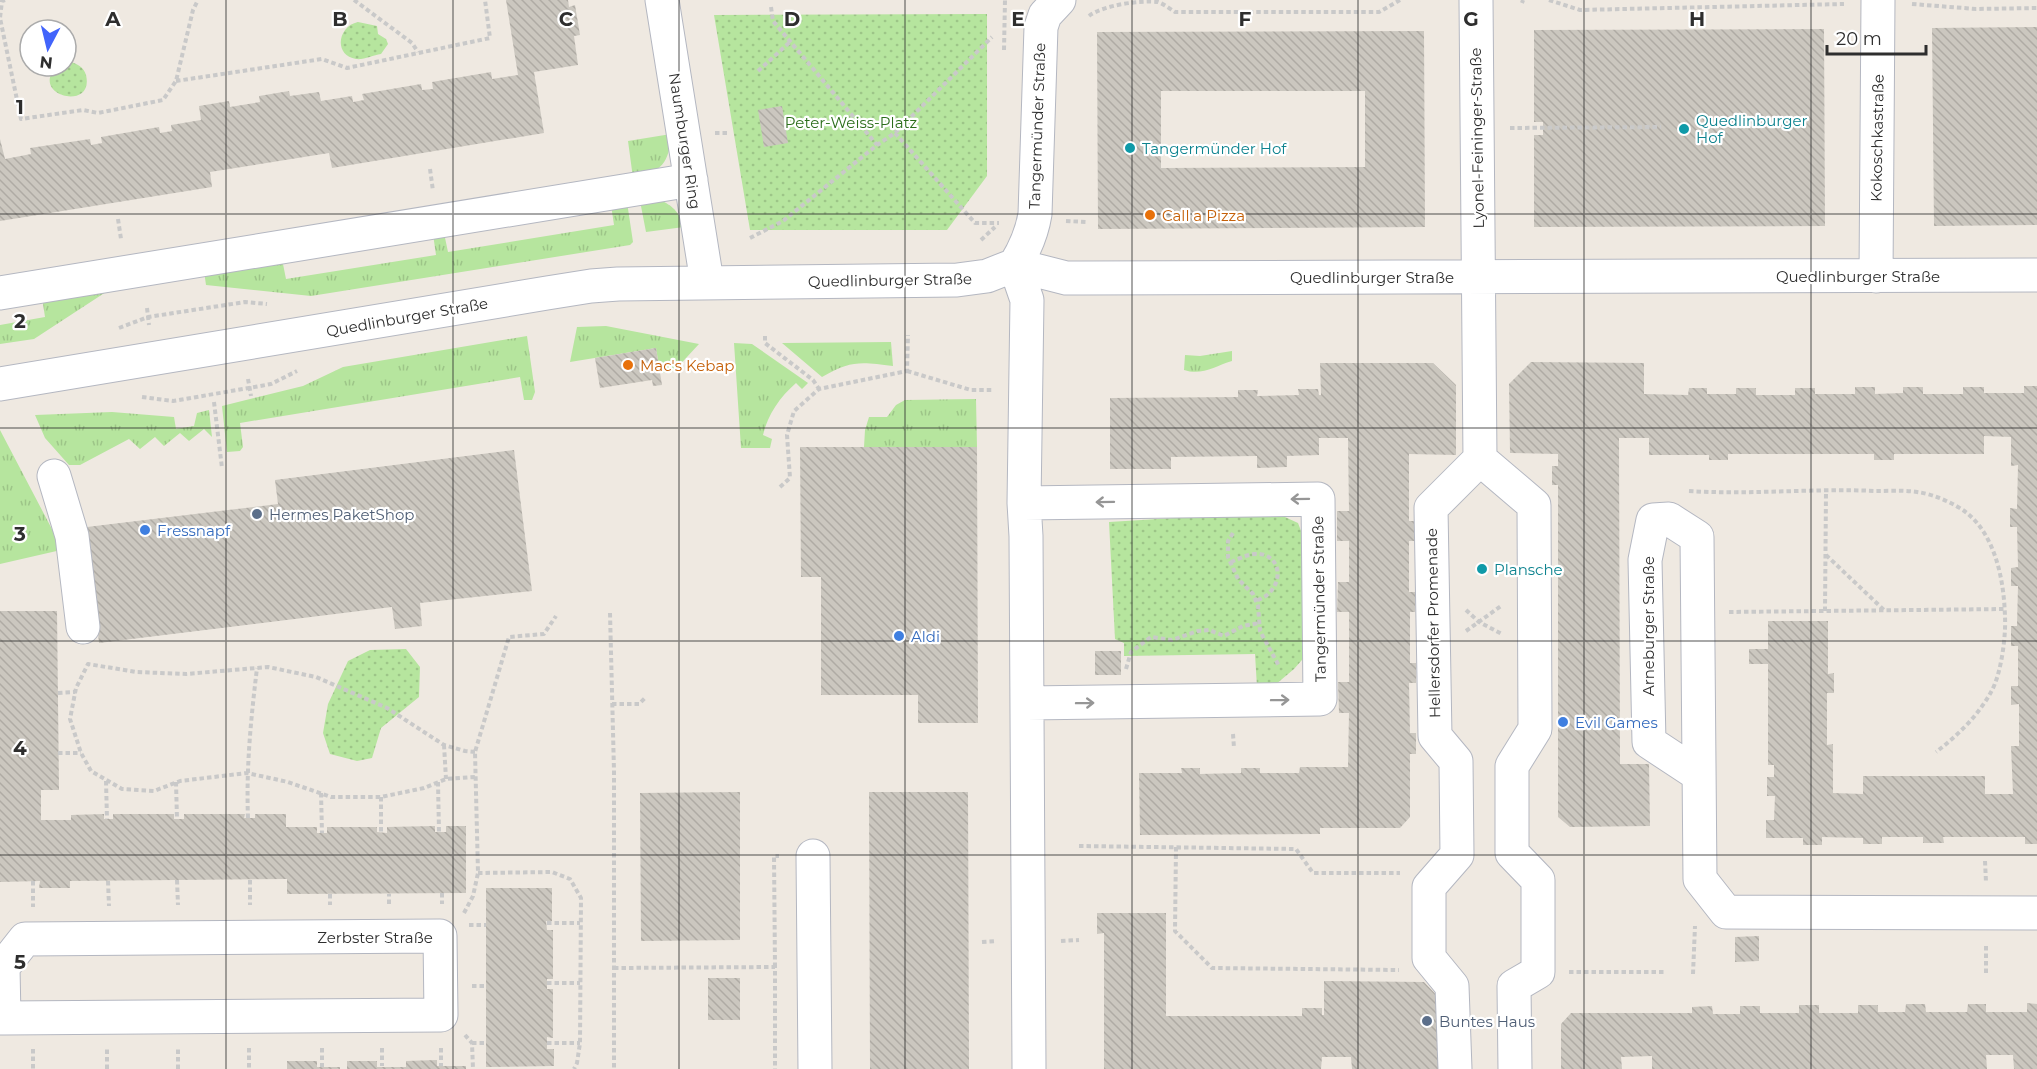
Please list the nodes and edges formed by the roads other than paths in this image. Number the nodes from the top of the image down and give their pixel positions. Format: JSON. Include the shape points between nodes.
{"nodes":[{"id":1,"x":662,"y":0,"type":"edge"},
{"id":2,"x":1059,"y":0,"type":"edge"},
{"id":3,"x":1476,"y":0,"type":"edge"},
{"id":4,"x":1878,"y":0,"type":"edge"},
{"id":5,"x":691,"y":180,"type":"junction"},
{"id":6,"x":1015,"y":265,"type":"junction"},
{"id":7,"x":2037,"y":275,"type":"edge"},
{"id":8,"x":1478,"y":276,"type":"junction"},
{"id":9,"x":1876,"y":276,"type":"junction"},
{"id":10,"x":707,"y":282,"type":"junction"},
{"id":11,"x":0,"y":293,"type":"edge"},
{"id":12,"x":0,"y":384,"type":"edge"},
{"id":13,"x":1480,"y":459,"type":"junction"},
{"id":14,"x":54,"y":476,"type":"dead end"},
{"id":15,"x":1024,"y":503,"type":"junction"},
{"id":16,"x":83,"y":627,"type":"dead end"},
{"id":17,"x":1027,"y":703,"type":"junction"},
{"id":18,"x":1700,"y":775,"type":"junction"},
{"id":19,"x":813,"y":856,"type":"dead end"},
{"id":20,"x":2037,"y":913,"type":"edge"},
{"id":21,"x":2,"y":1018,"type":"edge"},
{"id":22,"x":815,"y":1069,"type":"edge"},
{"id":23,"x":1029,"y":1069,"type":"edge"},
{"id":24,"x":1455,"y":1069,"type":"edge"},
{"id":25,"x":1515,"y":1069,"type":"edge"}],
"edges":[{"from":1,"to":5,"type":"street","name":"Naumburger Ring"},
{"from":2,"to":6,"type":"street","name":"Tangermünder Straße","via":[[1045,15],[1041,27],[1035,214],[1030,236]]},
{"from":3,"to":8,"type":"street","name":"Lyonel-Feininger-Straße"},
{"from":4,"to":9,"type":"street","name":"Kokoschkastraße"},
{"from":5,"to":10,"type":"street","name":"Naumburger Ring"},
{"from":5,"to":11,"type":"street"},
{"from":6,"to":8,"type":"street","name":"Quedlinburger Straße","via":[[1066,278]]},
{"from":6,"to":10,"type":"street","name":"Quedlinburger Straße","via":[[987,276],[957,280]]},
{"from":6,"to":15,"type":"street","via":[[1027,300]]},
{"from":7,"to":9,"type":"street","name":"Quedlinburger Straße"},
{"from":8,"to":9,"type":"street","name":"Quedlinburger Straße"},
{"from":8,"to":13,"type":"street"},
{"from":10,"to":12,"type":"street","name":"Quedlinburger Straße","via":[[591,286]]},
{"from":13,"to":24,"type":"street","name":"Hellersdorfer Promenade","via":[[1431,508],[1435,736],[1456,761],[1457,855],[1429,887],[1430,958],[1452,986]]},
{"from":13,"to":25,"type":"street","via":[[1534,505],[1535,729],[1512,766],[1512,854],[1538,880],[1538,972],[1514,986]]},
{"from":14,"to":16,"type":"street","via":[[72,536]]},
{"from":15,"to":17,"type":"street"},
{"from":17,"to":15,"type":"street","name":"Tangermünder Straße","one_way":true,"via":[[1320,699],[1318,499]]},
{"from":17,"to":23,"type":"street"},
{"from":18,"to":18,"type":"street","name":"Arneburger Straße","via":[[1697,537],[1669,519],[1653,520],[1645,560],[1648,742]]},
{"from":18,"to":20,"type":"street","via":[[1700,879],[1726,912]]},
{"from":19,"to":22,"type":"street"},
{"from":21,"to":21,"type":"street","name":"Zerbster Straße","via":[[441,1015],[440,936],[25,939],[3,967]]}]}
